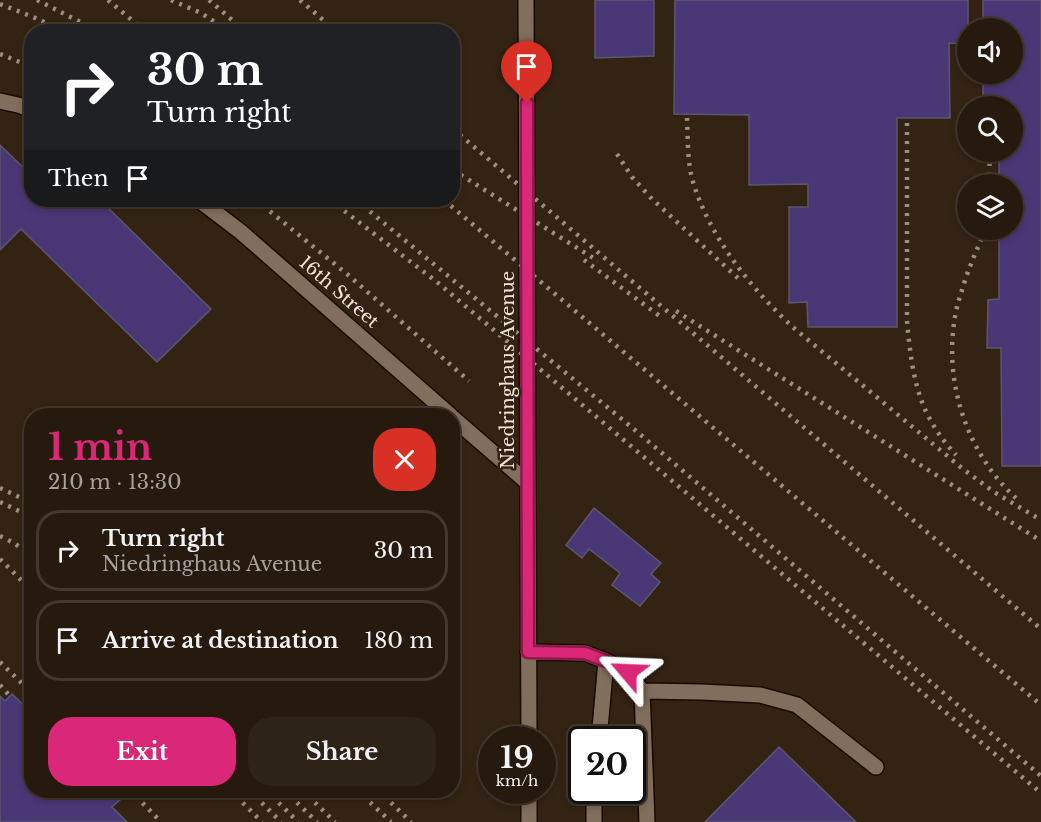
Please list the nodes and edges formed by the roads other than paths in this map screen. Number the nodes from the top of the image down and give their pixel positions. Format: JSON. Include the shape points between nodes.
{"nodes":[{"id":1,"x":526,"y":0,"type":"edge"},
{"id":2,"x":0,"y":101,"type":"edge"},
{"id":3,"x":24,"y":107,"type":"edge"},
{"id":4,"x":208,"y":207,"type":"edge"},
{"id":5,"x":443,"y":408,"type":"edge"},
{"id":6,"x":460,"y":423,"type":"edge"},
{"id":7,"x":528,"y":483,"type":"junction"},
{"id":8,"x":528,"y":652,"type":"junction"},
{"id":9,"x":606,"y":661,"type":"junction"},
{"id":10,"x":642,"y":691,"type":"junction"},
{"id":11,"x":529,"y":726,"type":"edge"},
{"id":12,"x":600,"y":726,"type":"edge"},
{"id":13,"x":876,"y":767,"type":"dead end"},
{"id":14,"x":529,"y":804,"type":"edge"},
{"id":15,"x":594,"y":804,"type":"edge"},
{"id":16,"x":529,"y":822,"type":"edge"},
{"id":17,"x":594,"y":822,"type":"edge"},
{"id":18,"x":647,"y":822,"type":"edge"}],
"edges":[{"from":1,"to":7,"type":"street","name":"Niedringhaus Avenue"},
{"from":2,"to":3,"type":"street"},
{"from":4,"to":5,"type":"street","name":"16th Street"},
{"from":6,"to":7,"type":"street","name":"16th Street"},
{"from":7,"to":8,"type":"street","name":"Niedringhaus Avenue"},
{"from":8,"to":9,"type":"street","via":[[585,653]]},
{"from":8,"to":11,"type":"street","name":"Niedringhaus Avenue"},
{"from":9,"to":10,"type":"street","via":[[628,672]]},
{"from":9,"to":12,"type":"street"},
{"from":10,"to":13,"type":"street","via":[[760,695],[797,705]]},
{"from":10,"to":18,"type":"street"},
{"from":14,"to":16,"type":"street"},
{"from":15,"to":17,"type":"street"}]}
